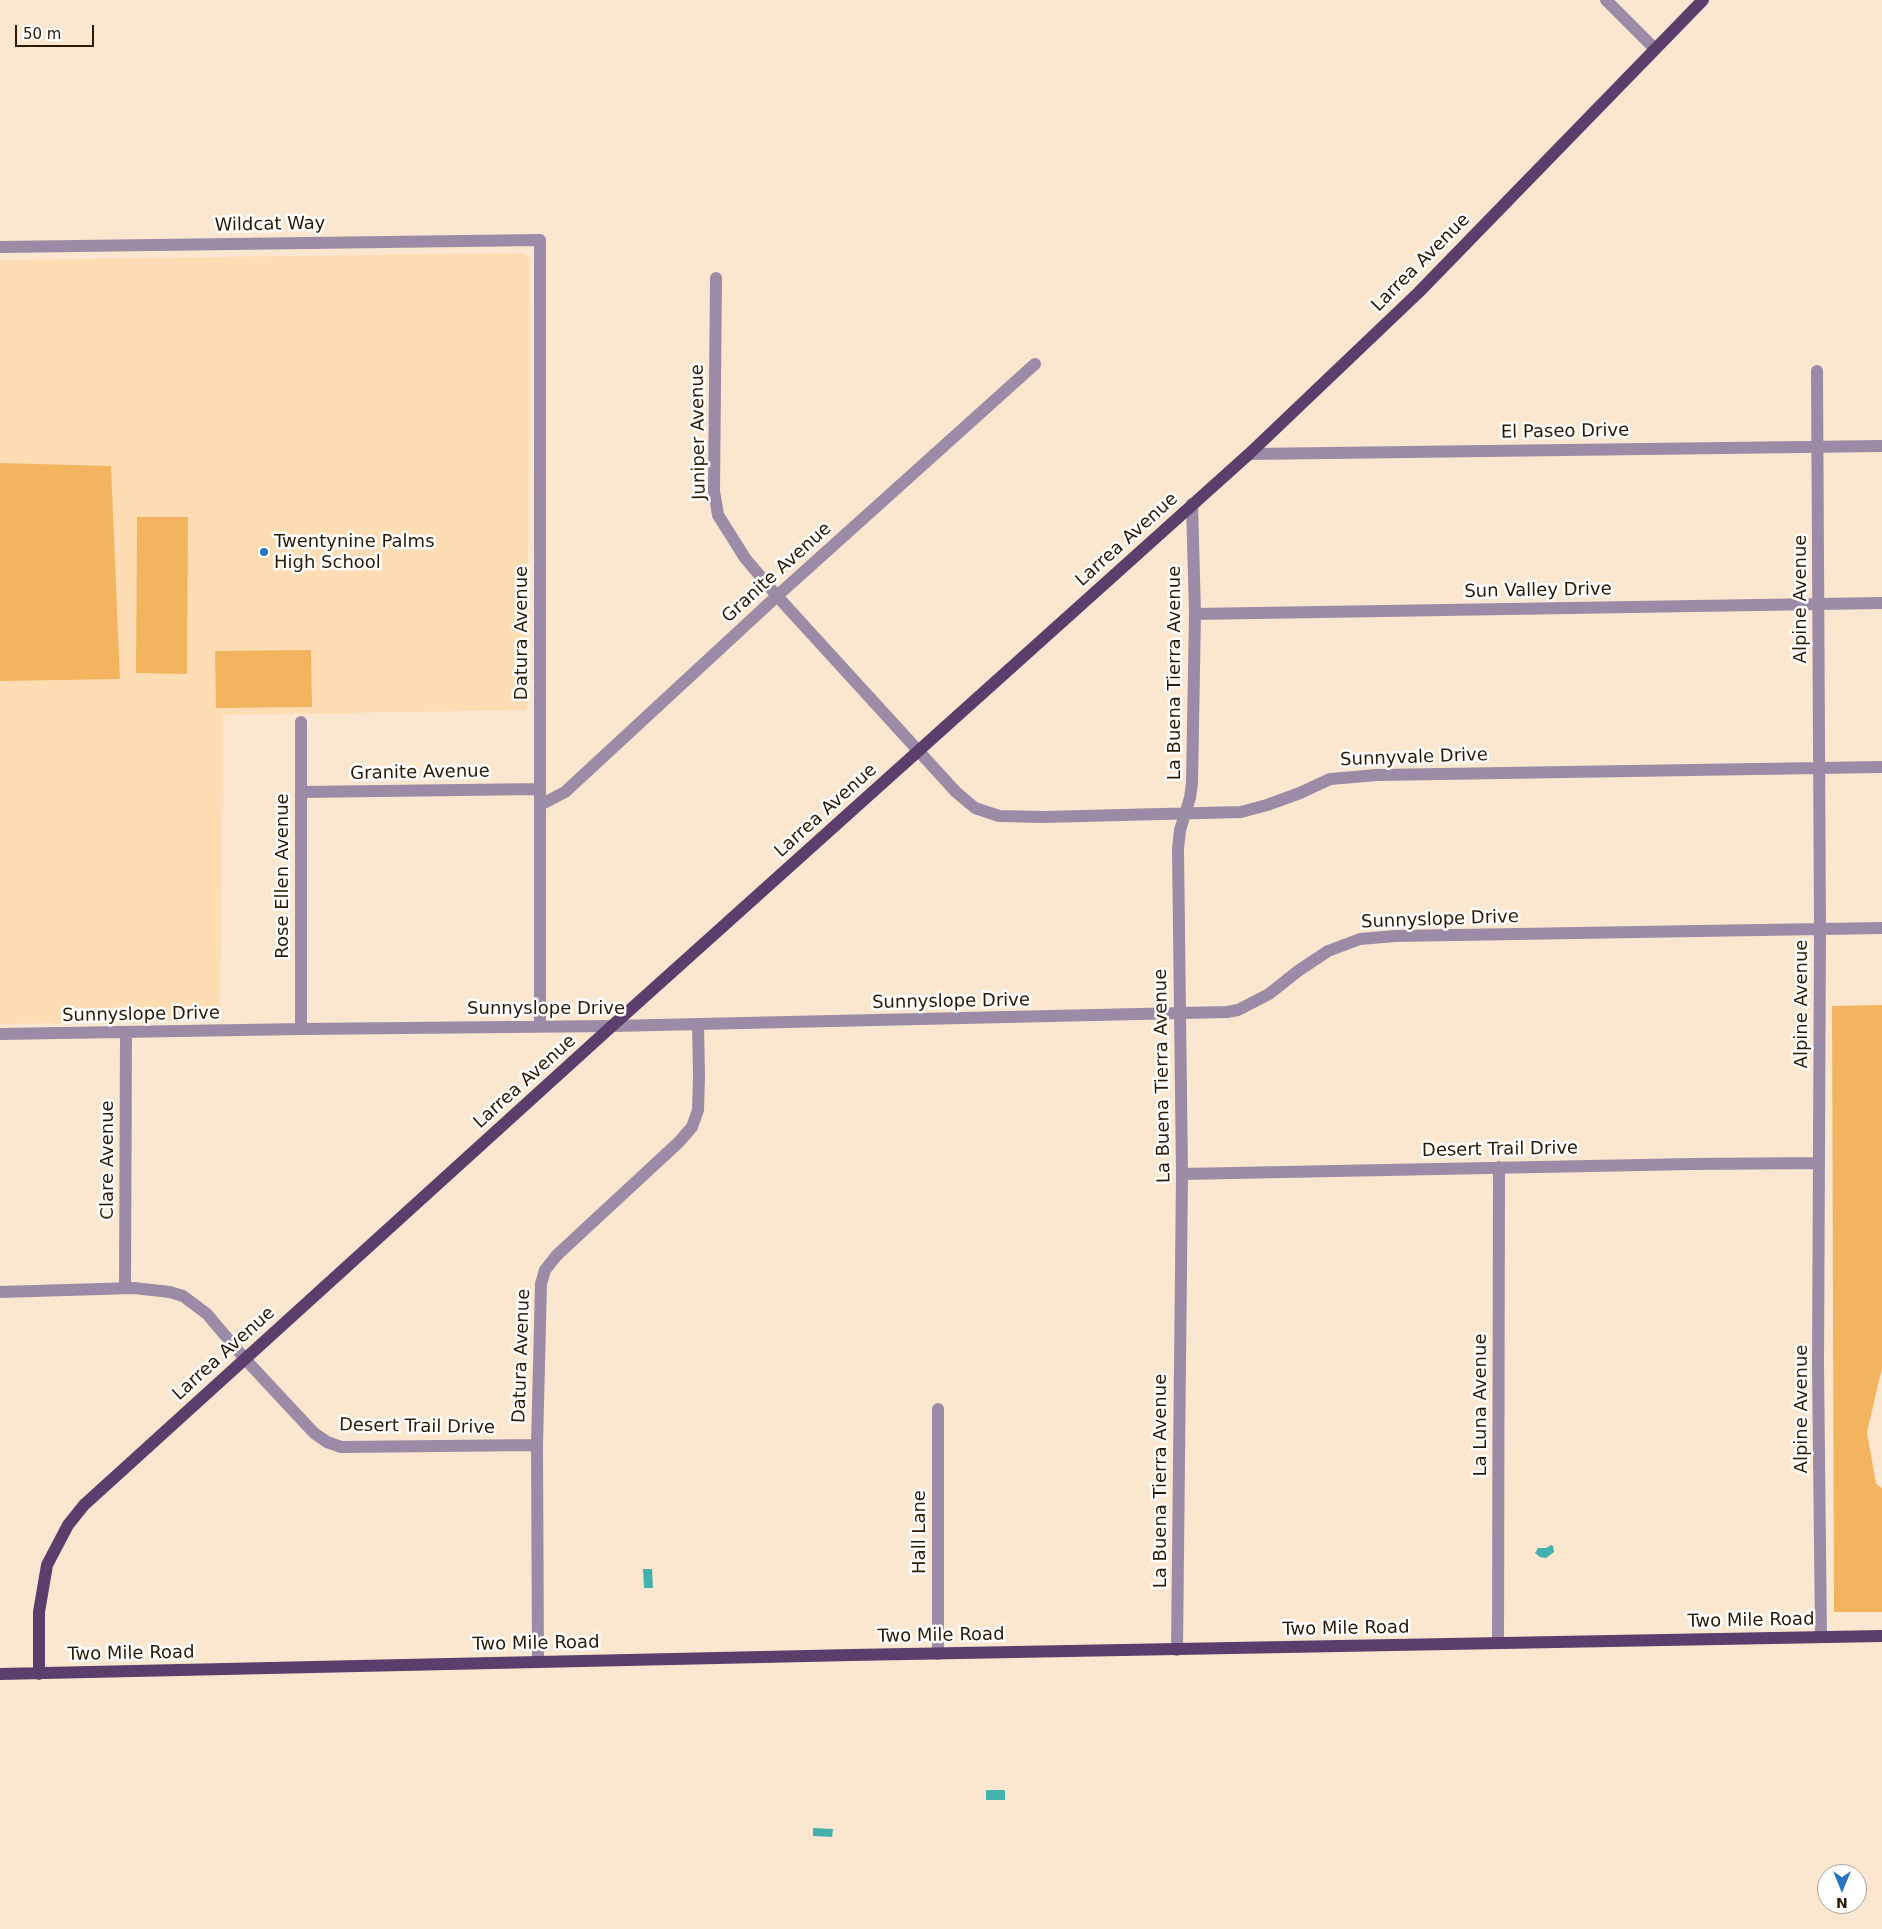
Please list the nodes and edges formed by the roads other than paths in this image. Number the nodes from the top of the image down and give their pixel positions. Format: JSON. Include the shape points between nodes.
{"nodes":[{"id":1,"x":1606,"y":0,"type":"edge"},
{"id":2,"x":1703,"y":0,"type":"edge"},
{"id":3,"x":1655,"y":49,"type":"junction"},
{"id":4,"x":540,"y":240,"type":"joint"},
{"id":5,"x":0,"y":247,"type":"edge"},
{"id":6,"x":716,"y":278,"type":"dead end"},
{"id":7,"x":1035,"y":364,"type":"dead end"},
{"id":8,"x":1817,"y":371,"type":"dead end"},
{"id":9,"x":1818,"y":446,"type":"junction"},
{"id":10,"x":1882,"y":446,"type":"edge"},
{"id":11,"x":1249,"y":454,"type":"junction"},
{"id":12,"x":1192,"y":504,"type":"junction"},
{"id":13,"x":777,"y":596,"type":"junction"},
{"id":14,"x":1882,"y":603,"type":"edge"},
{"id":15,"x":1818,"y":604,"type":"junction"},
{"id":16,"x":1195,"y":614,"type":"junction"},
{"id":17,"x":301,"y":722,"type":"dead end"},
{"id":18,"x":919,"y":751,"type":"junction"},
{"id":19,"x":1882,"y":767,"type":"edge"},
{"id":20,"x":1819,"y":768,"type":"junction"},
{"id":21,"x":540,"y":789,"type":"junction"},
{"id":22,"x":301,"y":792,"type":"junction"},
{"id":23,"x":540,"y":806,"type":"junction"},
{"id":24,"x":1184,"y":813,"type":"junction"},
{"id":25,"x":1882,"y":928,"type":"edge"},
{"id":26,"x":1820,"y":929,"type":"junction"},
{"id":27,"x":1179,"y":1014,"type":"junction"},
{"id":28,"x":698,"y":1024,"type":"junction"},
{"id":29,"x":540,"y":1026,"type":"junction"},
{"id":30,"x":612,"y":1026,"type":"junction"},
{"id":31,"x":301,"y":1029,"type":"junction"},
{"id":32,"x":126,"y":1033,"type":"junction"},
{"id":33,"x":0,"y":1034,"type":"edge"},
{"id":34,"x":1819,"y":1163,"type":"junction"},
{"id":35,"x":1499,"y":1167,"type":"junction"},
{"id":36,"x":1182,"y":1174,"type":"junction"},
{"id":37,"x":125,"y":1288,"type":"junction"},
{"id":38,"x":0,"y":1292,"type":"edge"},
{"id":39,"x":245,"y":1359,"type":"junction"},
{"id":40,"x":938,"y":1410,"type":"dead end"},
{"id":41,"x":537,"y":1444,"type":"junction"},
{"id":42,"x":1882,"y":1636,"type":"edge"},
{"id":43,"x":1821,"y":1637,"type":"junction"},
{"id":44,"x":1498,"y":1643,"type":"junction"},
{"id":45,"x":1177,"y":1650,"type":"junction"},
{"id":46,"x":938,"y":1654,"type":"junction"},
{"id":47,"x":538,"y":1662,"type":"junction"},
{"id":48,"x":0,"y":1674,"type":"edge"},
{"id":49,"x":39,"y":1674,"type":"junction"}],
"edges":[{"from":1,"to":3,"type":"street"},
{"from":2,"to":3,"type":"main road","name":"Larrea Avenue"},
{"from":3,"to":11,"type":"main road","name":"Larrea Avenue","via":[[1419,292]]},
{"from":4,"to":5,"type":"street","name":"Wildcat Way"},
{"from":4,"to":21,"type":"street","name":"Datura Avenue"},
{"from":6,"to":13,"type":"street","name":"Juniper Avenue","via":[[714,491],[718,515],[744,558]]},
{"from":7,"to":13,"type":"street","name":"Granite Avenue"},
{"from":8,"to":9,"type":"street","name":"Alpine Avenue"},
{"from":9,"to":10,"type":"street","name":"El Paseo Drive"},
{"from":9,"to":11,"type":"street","name":"El Paseo Drive"},
{"from":9,"to":15,"type":"street","name":"Alpine Avenue"},
{"from":11,"to":12,"type":"main road","name":"Larrea Avenue"},
{"from":12,"to":16,"type":"street","name":"La Buena Tierra Avenue"},
{"from":12,"to":18,"type":"main road","name":"Larrea Avenue"},
{"from":13,"to":18,"type":"street","name":"Juniper Avenue"},
{"from":13,"to":23,"type":"street","name":"Granite Avenue","via":[[565,792]]},
{"from":14,"to":15,"type":"street","name":"Sun Valley Drive"},
{"from":15,"to":16,"type":"street","name":"Sun Valley Drive"},
{"from":15,"to":20,"type":"street","name":"Alpine Avenue"},
{"from":16,"to":24,"type":"street","name":"La Buena Tierra Avenue","via":[[1192,783]]},
{"from":17,"to":22,"type":"street","name":"Rose Ellen Avenue"},
{"from":18,"to":24,"type":"street","name":"Sunnyvale Drive","via":[[975,808],[999,816]]},
{"from":18,"to":30,"type":"main road","name":"Larrea Avenue"},
{"from":19,"to":20,"type":"street","name":"Sunnyvale Drive"},
{"from":20,"to":24,"type":"street","name":"Sunnyvale Drive","via":[[1377,775],[1330,779],[1267,806],[1241,812]]},
{"from":20,"to":26,"type":"street","name":"Alpine Avenue"},
{"from":21,"to":22,"type":"street","name":"Granite Avenue"},
{"from":21,"to":23,"type":"street","name":"Datura Avenue"},
{"from":22,"to":31,"type":"street","name":"Rose Ellen Avenue"},
{"from":23,"to":29,"type":"street","name":"Datura Avenue"},
{"from":24,"to":27,"type":"street","name":"La Buena Tierra Avenue","via":[[1178,849]]},
{"from":25,"to":26,"type":"street","name":"Sunnyslope Drive"},
{"from":26,"to":27,"type":"street","name":"Sunnyslope Drive","via":[[1360,939],[1328,951],[1269,994],[1238,1010]]},
{"from":26,"to":34,"type":"street","name":"Alpine Avenue"},
{"from":27,"to":28,"type":"street","name":"Sunnyslope Drive"},
{"from":27,"to":36,"type":"street","name":"La Buena Tierra Avenue"},
{"from":28,"to":30,"type":"street","name":"Sunnyslope Drive"},
{"from":28,"to":41,"type":"street","name":"Datura Avenue","via":[[698,1110],[692,1128],[545,1270],[539,1302]]},
{"from":29,"to":30,"type":"street","name":"Sunnyslope Drive"},
{"from":29,"to":31,"type":"street","name":"Sunnyslope Drive"},
{"from":30,"to":39,"type":"main road","name":"Larrea Avenue"},
{"from":31,"to":32,"type":"street","name":"Sunnyslope Drive"},
{"from":32,"to":33,"type":"street","name":"Sunnyslope Drive"},
{"from":32,"to":37,"type":"street","name":"Clare Avenue"},
{"from":34,"to":35,"type":"street","name":"Desert Trail Drive"},
{"from":34,"to":43,"type":"street","name":"Alpine Avenue"},
{"from":35,"to":36,"type":"street","name":"Desert Trail Drive"},
{"from":35,"to":44,"type":"street","name":"La Luna Avenue"},
{"from":36,"to":45,"type":"street","name":"La Buena Tierra Avenue"},
{"from":37,"to":38,"type":"street","name":"Desert Trail Drive"},
{"from":37,"to":39,"type":"street","name":"Desert Trail Drive","via":[[183,1296],[208,1314]]},
{"from":39,"to":41,"type":"street","name":"Desert Trail Drive","via":[[314,1433],[341,1447]]},
{"from":39,"to":49,"type":"main road","name":"Larrea Avenue","via":[[103,1487],[68,1525],[47,1565],[39,1612]]},
{"from":40,"to":46,"type":"street","name":"Hall Lane"},
{"from":41,"to":47,"type":"street","name":"Datura Avenue"},
{"from":42,"to":43,"type":"main road","name":"Two Mile Road"},
{"from":43,"to":44,"type":"main road","name":"Two Mile Road"},
{"from":44,"to":45,"type":"main road","name":"Two Mile Road"},
{"from":45,"to":46,"type":"main road","name":"Two Mile Road"},
{"from":46,"to":47,"type":"main road","name":"Two Mile Road"},
{"from":47,"to":49,"type":"main road","name":"Two Mile Road"},
{"from":48,"to":49,"type":"main road","name":"Two Mile Road"}]}
